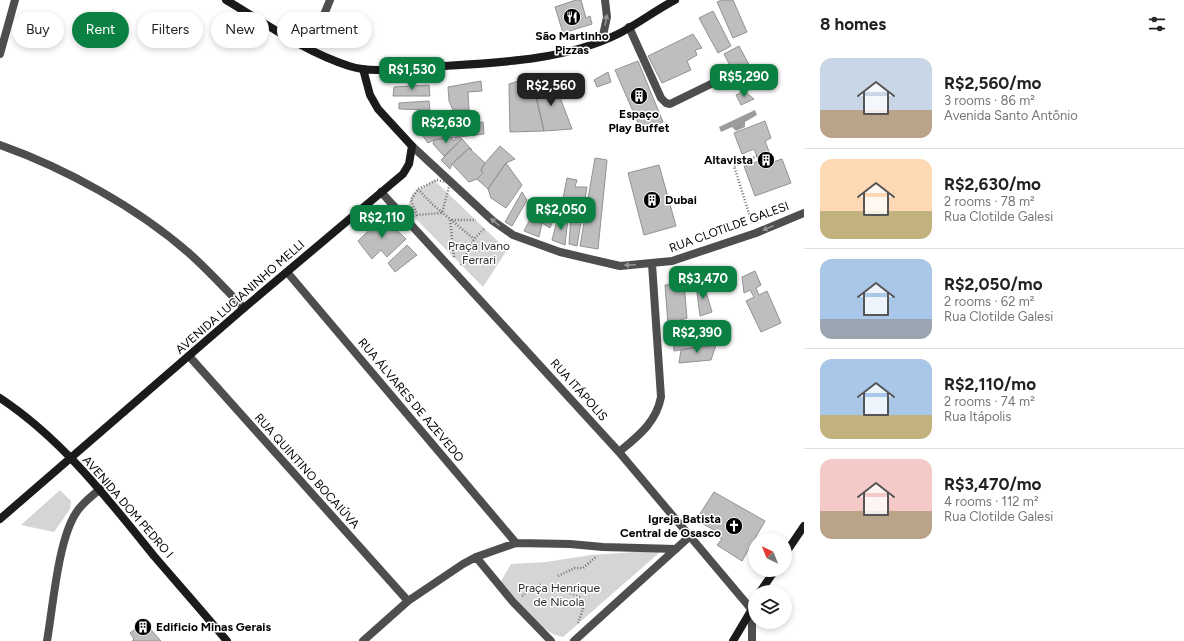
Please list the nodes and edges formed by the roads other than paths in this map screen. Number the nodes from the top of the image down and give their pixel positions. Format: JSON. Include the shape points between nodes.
{"nodes":[{"id":1,"x":15,"y":0,"type":"edge"},
{"id":2,"x":226,"y":0,"type":"edge"},
{"id":3,"x":330,"y":0,"type":"edge"},
{"id":4,"x":605,"y":0,"type":"edge"},
{"id":5,"x":670,"y":0,"type":"edge"},
{"id":6,"x":674,"y":0,"type":"edge"},
{"id":7,"x":629,"y":28,"type":"junction"},
{"id":8,"x":602,"y":40,"type":"junction"},
{"id":9,"x":310,"y":49,"type":"junction"},
{"id":10,"x":0,"y":54,"type":"edge"},
{"id":11,"x":363,"y":69,"type":"junction"},
{"id":12,"x":711,"y":84,"type":"dead end"},
{"id":13,"x":0,"y":145,"type":"edge"},
{"id":14,"x":412,"y":146,"type":"junction"},
{"id":15,"x":380,"y":192,"type":"junction"},
{"id":16,"x":804,"y":213,"type":"edge"},
{"id":17,"x":652,"y":264,"type":"junction"},
{"id":18,"x":287,"y":272,"type":"junction"},
{"id":19,"x":244,"y":308,"type":"junction"},
{"id":20,"x":189,"y":356,"type":"junction"},
{"id":21,"x":0,"y":398,"type":"edge"},
{"id":22,"x":619,"y":452,"type":"junction"},
{"id":23,"x":70,"y":458,"type":"junction"},
{"id":24,"x":100,"y":489,"type":"junction"},
{"id":25,"x":0,"y":519,"type":"edge"},
{"id":26,"x":804,"y":526,"type":"edge"},
{"id":27,"x":689,"y":537,"type":"junction"},
{"id":28,"x":516,"y":543,"type":"junction"},
{"id":29,"x":792,"y":544,"type":"edge"},
{"id":30,"x":676,"y":549,"type":"junction"},
{"id":31,"x":476,"y":557,"type":"junction"},
{"id":32,"x":408,"y":601,"type":"junction"},
{"id":33,"x":748,"y":601,"type":"edge"},
{"id":34,"x":748,"y":617,"type":"edge"},
{"id":35,"x":753,"y":629,"type":"edge"},
{"id":36,"x":576,"y":639,"type":"edge"},
{"id":37,"x":47,"y":641,"type":"edge"},
{"id":38,"x":227,"y":641,"type":"edge"},
{"id":39,"x":363,"y":641,"type":"edge"},
{"id":40,"x":550,"y":641,"type":"edge"},
{"id":41,"x":733,"y":641,"type":"edge"},
{"id":42,"x":752,"y":641,"type":"edge"}],
"edges":[{"from":1,"to":10,"type":"street"},
{"from":2,"to":9,"type":"street"},
{"from":3,"to":9,"type":"street"},
{"from":8,"to":4,"type":"street","one_way":true,"via":[[607,17]]},
{"from":5,"to":6,"type":"street"},
{"from":6,"to":7,"type":"street"},
{"from":7,"to":8,"type":"street"},
{"from":7,"to":12,"type":"street","via":[[661,98],[666,103],[670,104]]},
{"from":8,"to":11,"type":"street","via":[[568,52],[525,60],[392,70]]},
{"from":9,"to":11,"type":"street","via":[[348,66]]},
{"from":11,"to":14,"type":"street","via":[[370,95],[378,109]]},
{"from":13,"to":19,"type":"street","via":[[46,163],[94,187],[131,210],[189,253]]},
{"from":14,"to":15,"type":"street","name":"AVENIDA LUCIANINHO MELLI","via":[[409,164],[403,174]]},
{"from":17,"to":14,"type":"street","name":"RUA CLOTILDE GALESI","one_way":true,"via":[[620,266],[560,252],[513,235],[493,221]]},
{"from":15,"to":18,"type":"street","name":"AVENIDA LUCIANINHO MELLI"},
{"from":15,"to":22,"type":"street","name":"RUA ITÁPOLIS"},
{"from":16,"to":17,"type":"street","name":"RUA CLOTILDE GALESI","one_way":true,"via":[[756,233],[680,259]]},
{"from":17,"to":22,"type":"street","via":[[661,397],[659,409],[648,427]]},
{"from":18,"to":19,"type":"street","name":"AVENIDA LUCIANINHO MELLI"},
{"from":18,"to":28,"type":"street","name":"RUA ÁLVARES DE AZEVEDO"},
{"from":19,"to":20,"type":"street","name":"AVENIDA LUCIANINHO MELLI"},
{"from":20,"to":23,"type":"street","name":"AVENIDA LUCIANINHO MELLI"},
{"from":20,"to":32,"type":"street","name":"RUA QUINTINO BOCAIÚVA"},
{"from":21,"to":23,"type":"street","name":"AVENIDA DOM PEDRO I","via":[[43,432]]},
{"from":22,"to":27,"type":"street","name":"RUA ITÁPOLIS"},
{"from":23,"to":24,"type":"street","name":"AVENIDA DOM PEDRO I"},
{"from":23,"to":25,"type":"street","name":"AVENIDA LUCIANINHO MELLI"},
{"from":24,"to":37,"type":"street","via":[[80,506],[63,542]]},
{"from":24,"to":38,"type":"street","name":"AVENIDA DOM PEDRO I"},
{"from":26,"to":29,"type":"street"},
{"from":27,"to":30,"type":"street"},
{"from":27,"to":33,"type":"street","name":"RUA ITÁPOLIS"},
{"from":28,"to":30,"type":"street"},
{"from":28,"to":31,"type":"street"},
{"from":30,"to":36,"type":"street"},
{"from":31,"to":32,"type":"street"},
{"from":31,"to":40,"type":"street"},
{"from":32,"to":39,"type":"street"},
{"from":34,"to":41,"type":"street"},
{"from":35,"to":42,"type":"street"}]}
